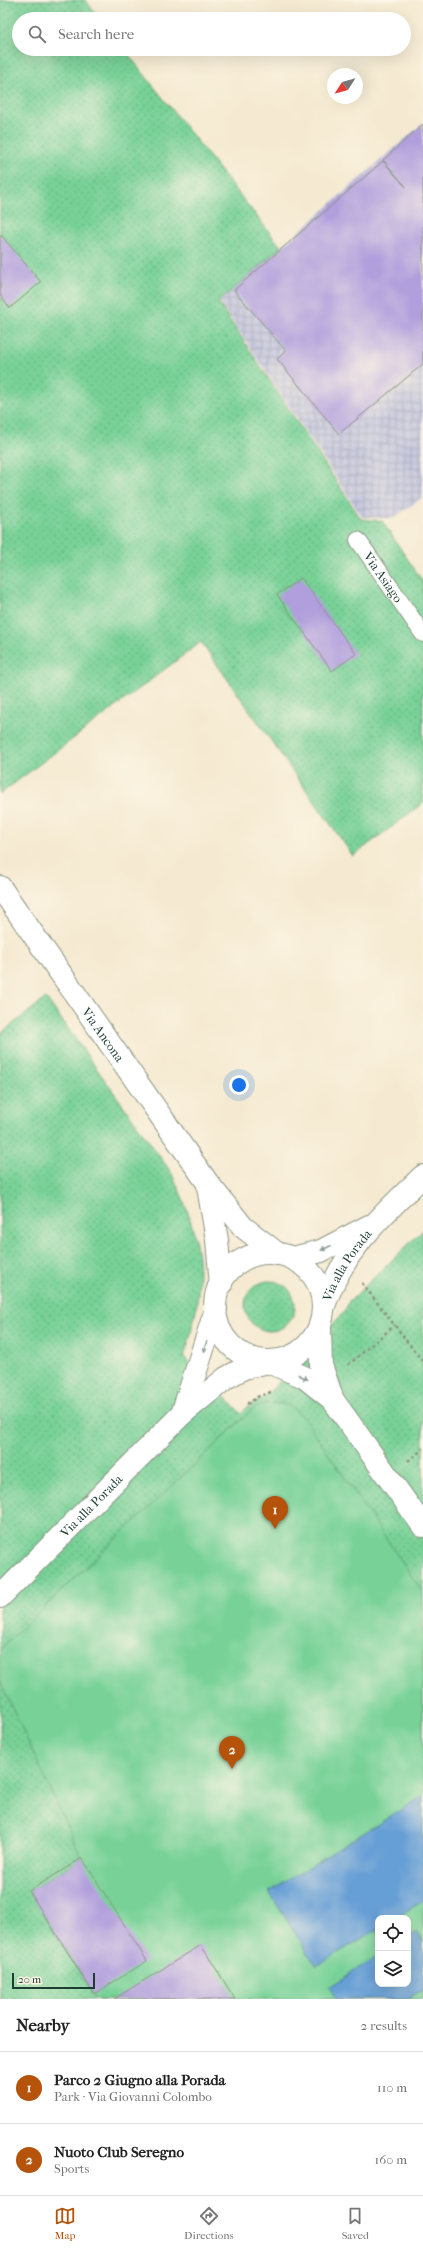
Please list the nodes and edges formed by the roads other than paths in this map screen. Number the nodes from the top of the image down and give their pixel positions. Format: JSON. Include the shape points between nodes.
{"nodes":[{"id":1,"x":358,"y":540,"type":"dead end"},
{"id":2,"x":423,"y":634,"type":"edge"},
{"id":3,"x":0,"y":887,"type":"edge"},
{"id":4,"x":423,"y":1176,"type":"edge"},
{"id":5,"x":207,"y":1182,"type":"junction"},
{"id":6,"x":373,"y":1224,"type":"junction"},
{"id":7,"x":285,"y":1256,"type":"junction"},
{"id":8,"x":221,"y":1285,"type":"junction"},
{"id":9,"x":216,"y":1310,"type":"junction"},
{"id":10,"x":322,"y":1317,"type":"junction"},
{"id":11,"x":268,"y":1362,"type":"junction"},
{"id":12,"x":333,"y":1400,"type":"junction"},
{"id":13,"x":182,"y":1414,"type":"junction"},
{"id":14,"x":423,"y":1526,"type":"edge"},
{"id":15,"x":0,"y":1597,"type":"edge"}],
"edges":[{"from":1,"to":2,"type":"lane","name":"Via Asiago"},
{"from":3,"to":5,"type":"street","name":"Via Ancona"},
{"from":4,"to":6,"type":"street","name":"Via alla Porada"},
{"from":5,"to":7,"type":"street","name":"Via Ancona","via":[[243,1227]]},
{"from":5,"to":8,"type":"street","name":"Via Ancona","via":[[217,1240]]},
{"from":6,"to":7,"type":"street","name":"Via alla Porada","one_way":true,"via":[[321,1250]]},
{"from":6,"to":10,"type":"street","name":"Via alla Porada","via":[[331,1286]]},
{"from":7,"to":8,"type":"street","via":[[263,1254],[249,1257],[228,1273]]},
{"from":7,"to":10,"type":"street","via":[[305,1267],[315,1278],[321,1292]]},
{"from":8,"to":9,"type":"street","via":[[216,1297]]},
{"from":9,"to":11,"type":"street","via":[[218,1322],[231,1345],[253,1359]]},
{"from":9,"to":13,"type":"street","name":"Via alla Porada","one_way":true},
{"from":10,"to":11,"type":"street","via":[[312,1341],[299,1353],[284,1360]]},
{"from":10,"to":12,"type":"street","via":[[321,1365]]},
{"from":11,"to":12,"type":"street","one_way":true,"via":[[304,1377]]},
{"from":11,"to":13,"type":"street","name":"Via alla Porada","via":[[244,1368],[226,1378]]},
{"from":12,"to":14,"type":"street"},
{"from":13,"to":15,"type":"street","name":"Via alla Porada"}]}
